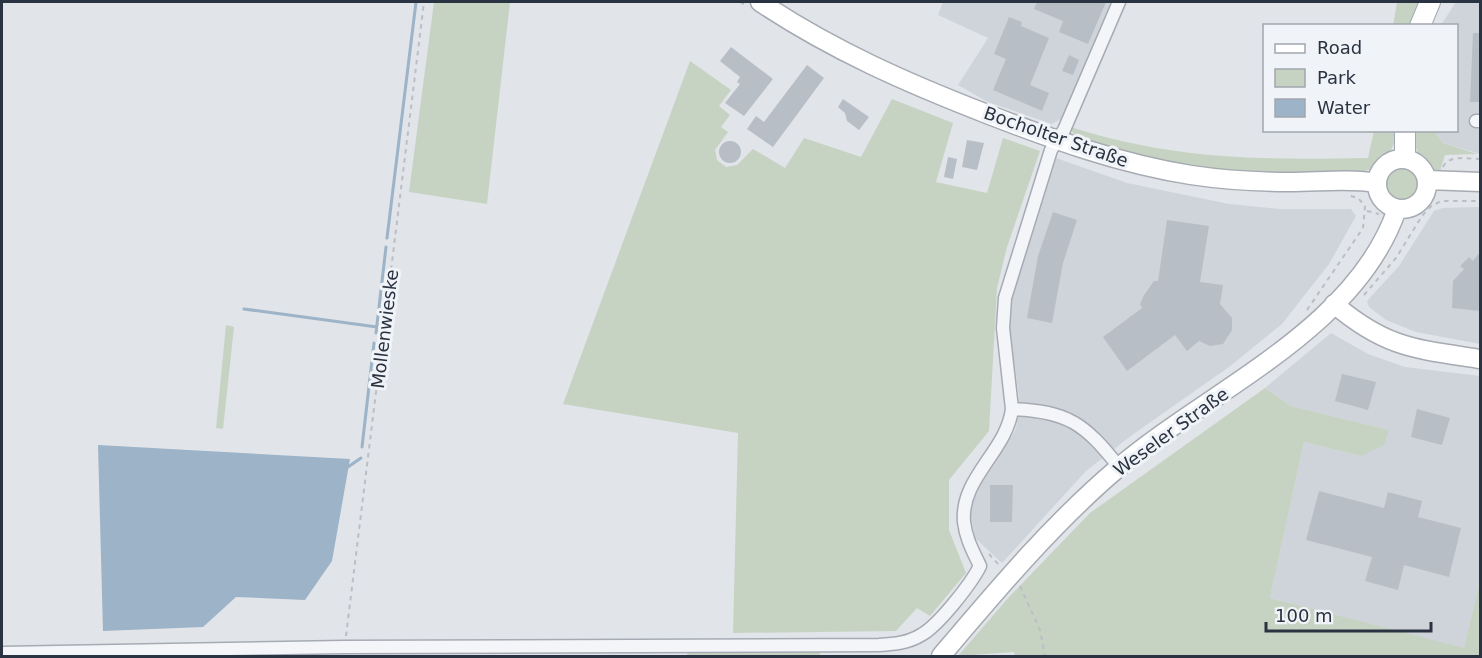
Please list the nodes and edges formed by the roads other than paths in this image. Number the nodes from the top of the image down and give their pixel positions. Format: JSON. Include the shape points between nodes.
{"nodes":[{"id":1,"x":760,"y":2,"type":"edge"},
{"id":2,"x":1119,"y":2,"type":"edge"},
{"id":3,"x":1430,"y":2,"type":"edge"},
{"id":4,"x":1421,"y":24,"type":"edge"},
{"id":5,"x":1405,"y":132,"type":"edge"},
{"id":6,"x":1057,"y":140,"type":"junction"},
{"id":7,"x":1405,"y":158,"type":"junction"},
{"id":8,"x":1428,"y":180,"type":"junction"},
{"id":9,"x":1480,"y":182,"type":"edge"},
{"id":10,"x":1377,"y":183,"type":"junction"},
{"id":11,"x":1396,"y":209,"type":"junction"},
{"id":12,"x":1334,"y":304,"type":"junction"},
{"id":13,"x":1480,"y":359,"type":"edge"},
{"id":14,"x":1012,"y":409,"type":"junction"},
{"id":15,"x":1119,"y":467,"type":"junction"},
{"id":16,"x":343,"y":652,"type":"edge"},
{"id":17,"x":2,"y":653,"type":"edge"},
{"id":18,"x":941,"y":657,"type":"edge"}],
"edges":[{"from":1,"to":6,"type":"main road","name":"Bocholter Straße","via":[[819,39],[897,78]]},
{"from":2,"to":6,"type":"street"},
{"from":3,"to":4,"type":"main road"},
{"from":5,"to":7,"type":"main road"},
{"from":6,"to":10,"type":"main road","name":"Bocholter Straße","via":[[1126,162],[1192,175]]},
{"from":6,"to":14,"type":"street","via":[[1033,202],[1005,298],[1003,328]]},
{"from":7,"to":8,"type":"main road","via":[[1420,165]]},
{"from":7,"to":10,"type":"main road","via":[[1389,162],[1378,175]]},
{"from":8,"to":9,"type":"main road"},
{"from":8,"to":11,"type":"main road","via":[[1420,203]]},
{"from":10,"to":11,"type":"main road","via":[[1382,200]]},
{"from":11,"to":12,"type":"main road","name":"Weseler Straße","via":[[1379,249]]},
{"from":12,"to":13,"type":"main road","via":[[1383,339],[1416,349]]},
{"from":12,"to":15,"type":"main road","name":"Weseler Straße","via":[[1291,343]]},
{"from":14,"to":15,"type":"street","via":[[1063,416],[1088,432]]},
{"from":14,"to":16,"type":"street","via":[[1001,443],[973,483],[966,501],[964,521],[971,550],[980,566],[927,632],[909,641],[879,645]]},
{"from":15,"to":18,"type":"main road","name":"Weseler Straße","via":[[1012,575]]},
{"from":16,"to":17,"type":"street"}]}
